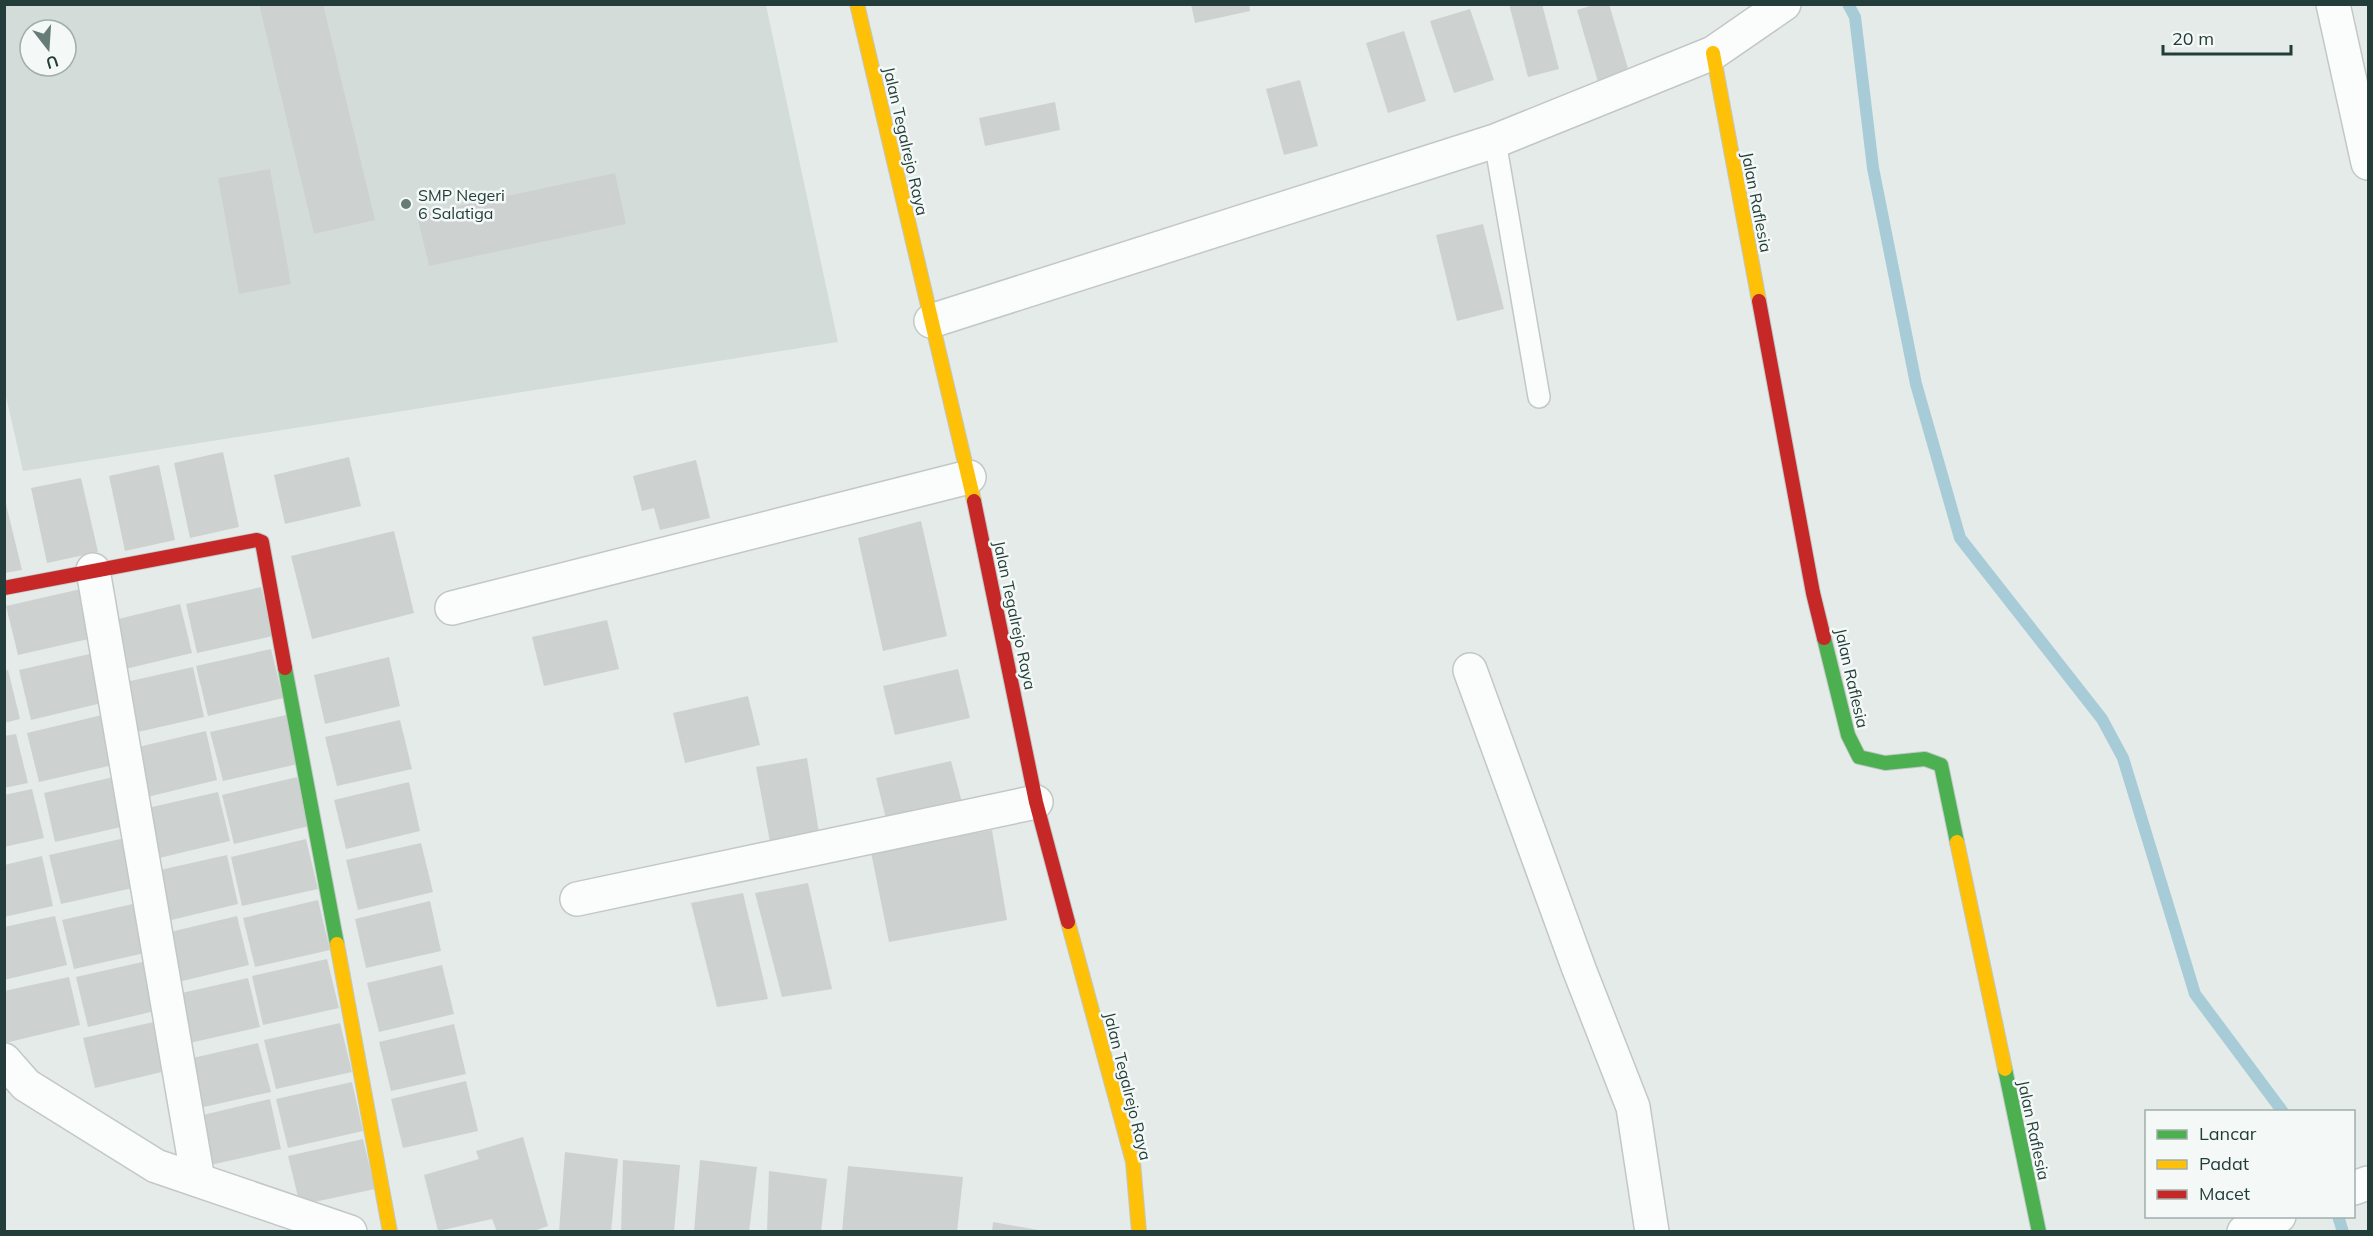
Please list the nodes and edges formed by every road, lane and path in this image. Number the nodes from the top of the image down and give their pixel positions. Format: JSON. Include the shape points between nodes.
{"nodes":[{"id":1,"x":857,"y":4,"type":"edge"},
{"id":2,"x":1784,"y":4,"type":"edge"},
{"id":3,"x":2333,"y":4,"type":"edge"},
{"id":4,"x":1713,"y":53,"type":"junction"},
{"id":5,"x":1495,"y":141,"type":"junction"},
{"id":6,"x":2368,"y":163,"type":"edge"},
{"id":7,"x":930,"y":321,"type":"junction"},
{"id":8,"x":1539,"y":397,"type":"dead end"},
{"id":9,"x":969,"y":477,"type":"junction"},
{"id":10,"x":93,"y":570,"type":"junction"},
{"id":11,"x":4,"y":588,"type":"edge"},
{"id":12,"x":452,"y":608,"type":"dead end"},
{"id":13,"x":1470,"y":670,"type":"dead end"},
{"id":14,"x":1036,"y":801,"type":"junction"},
{"id":15,"x":577,"y":899,"type":"dead end"},
{"id":16,"x":4,"y":1060,"type":"edge"},
{"id":17,"x":198,"y":1180,"type":"junction"},
{"id":18,"x":350,"y":1232,"type":"edge"},
{"id":19,"x":390,"y":1232,"type":"edge"},
{"id":20,"x":1139,"y":1232,"type":"edge"},
{"id":21,"x":1652,"y":1232,"type":"edge"},
{"id":22,"x":2039,"y":1232,"type":"edge"}],
"edges":[{"from":1,"to":7,"type":"street","name":"Jalan Tegalrejo Raya"},
{"from":2,"to":4,"type":"street"},
{"from":3,"to":6,"type":"street"},
{"from":4,"to":5,"type":"street"},
{"from":4,"to":22,"type":"street","name":"Jalan Raflesia","via":[[1813,593],[1848,735],[1859,758],[1885,763],[1925,759],[1941,765]]},
{"from":5,"to":7,"type":"street"},
{"from":5,"to":8,"type":"lane"},
{"from":7,"to":9,"type":"street","name":"Jalan Tegalrejo Raya"},
{"from":9,"to":12,"type":"street"},
{"from":9,"to":14,"type":"street","name":"Jalan Tegalrejo Raya"},
{"from":10,"to":11,"type":"street"},
{"from":10,"to":17,"type":"street"},
{"from":10,"to":19,"type":"street","via":[[262,542]]},
{"from":13,"to":21,"type":"street","via":[[1633,1107]]},
{"from":14,"to":15,"type":"street"},
{"from":14,"to":20,"type":"street","name":"Jalan Tegalrejo Raya","via":[[1132,1162]]},
{"from":16,"to":17,"type":"street","via":[[26,1085],[46,1098],[156,1166]]},
{"from":17,"to":18,"type":"street"}]}
